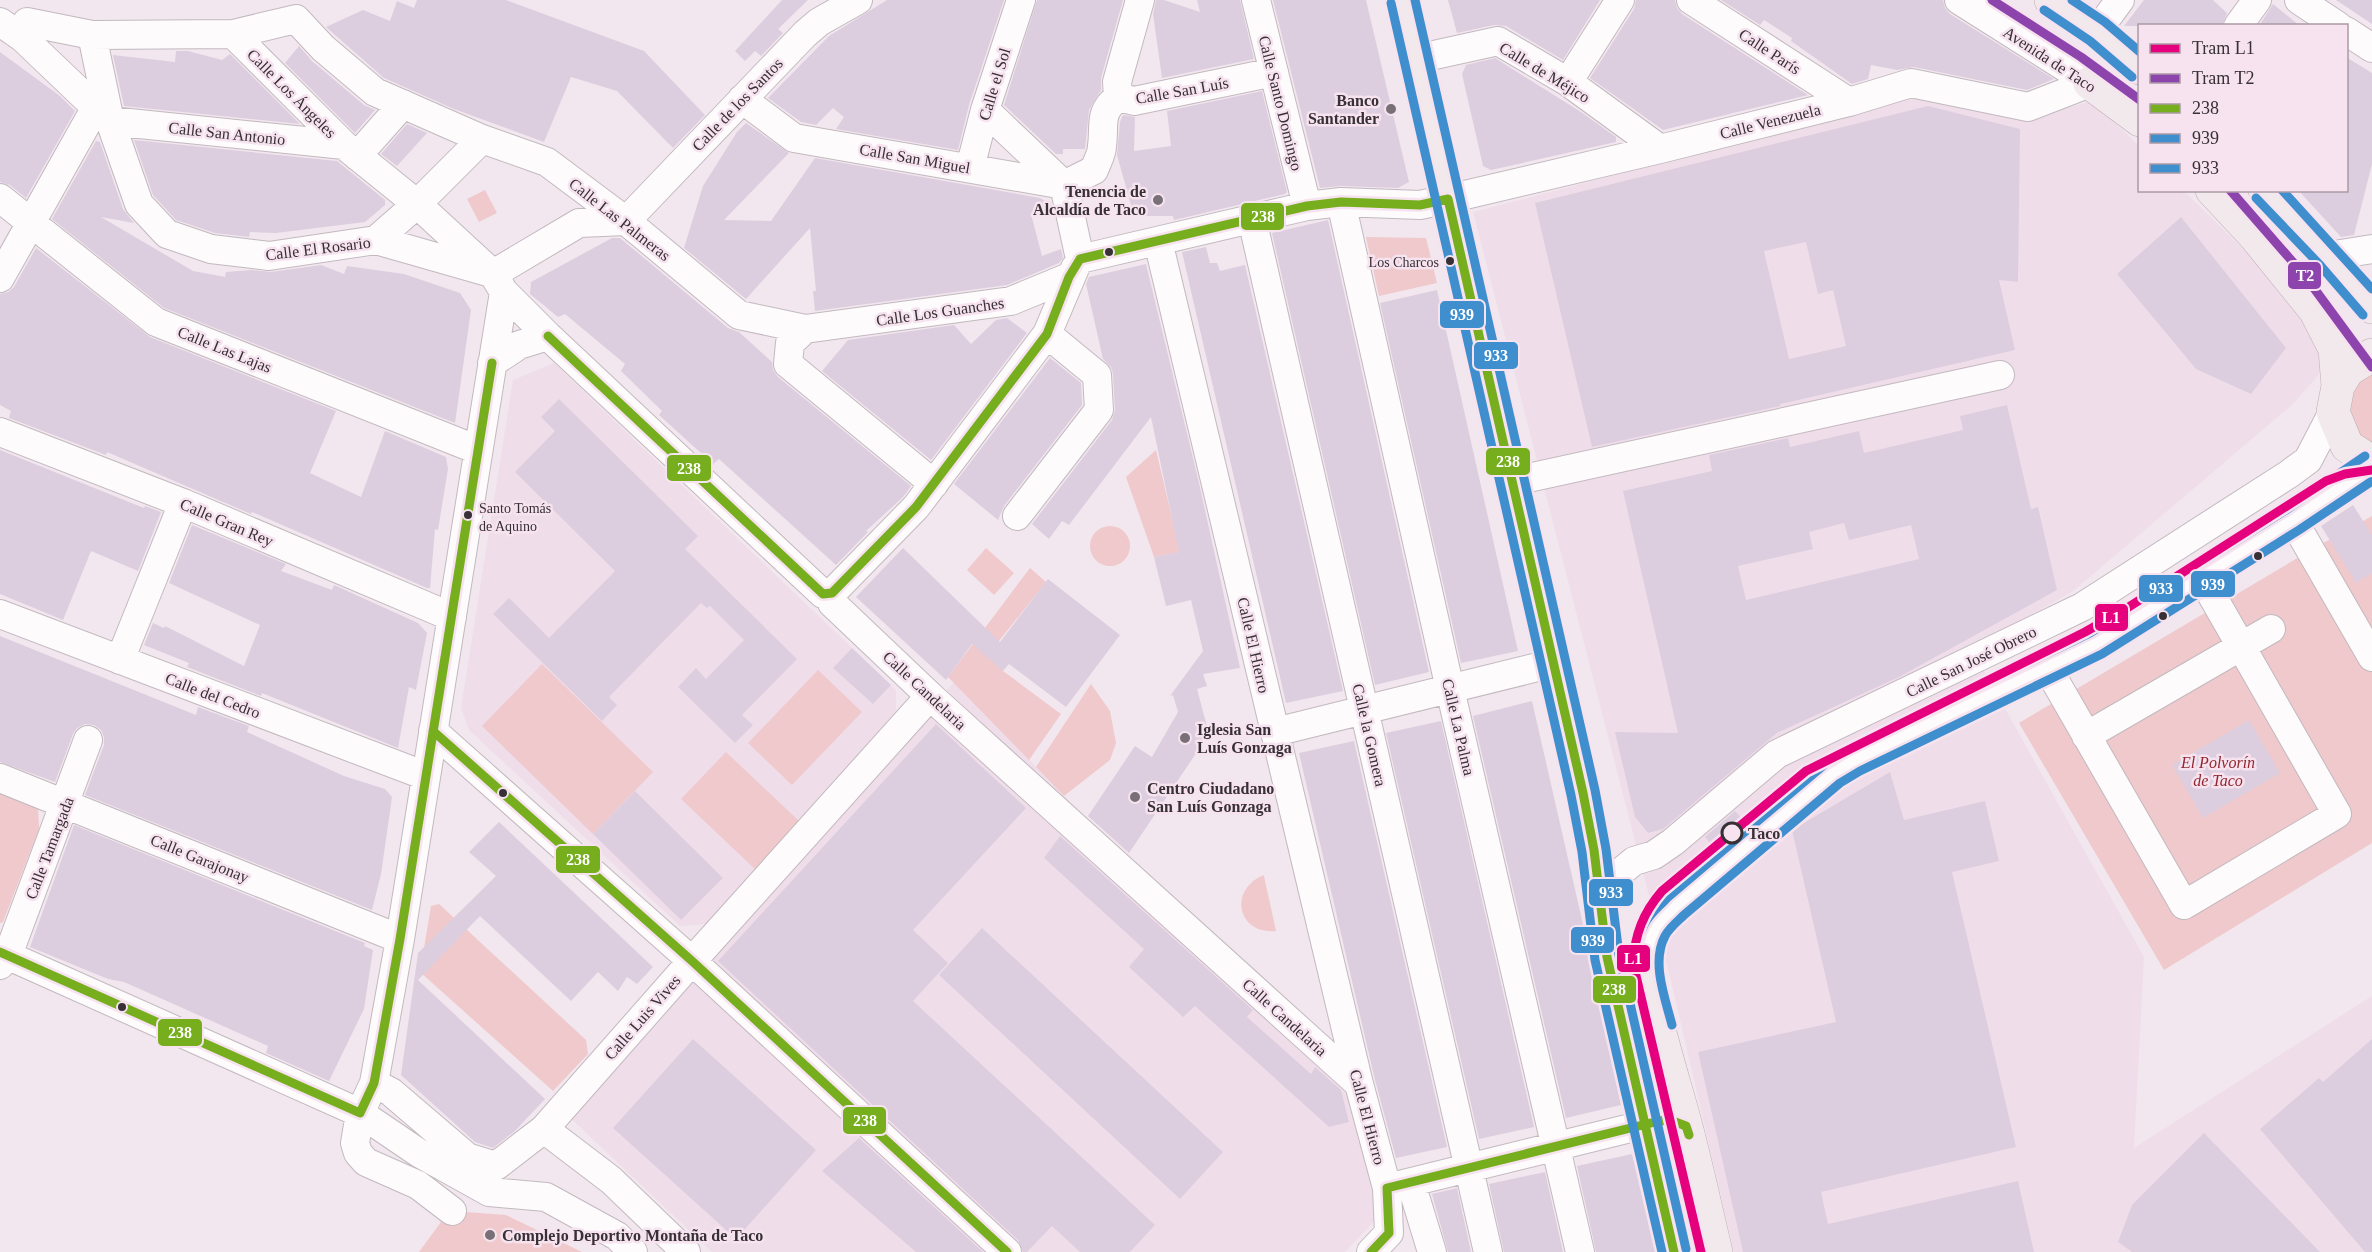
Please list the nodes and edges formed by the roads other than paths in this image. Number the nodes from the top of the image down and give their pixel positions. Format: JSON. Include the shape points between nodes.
{"nodes":[{"id":1,"x":858,"y":0,"type":"edge"},
{"id":2,"x":1020,"y":0,"type":"edge"},
{"id":3,"x":1140,"y":0,"type":"edge"},
{"id":4,"x":1256,"y":0,"type":"edge"},
{"id":5,"x":1403,"y":0,"type":"edge"},
{"id":6,"x":1620,"y":0,"type":"edge"},
{"id":7,"x":1691,"y":0,"type":"edge"},
{"id":8,"x":1959,"y":0,"type":"edge"},
{"id":9,"x":2051,"y":0,"type":"edge"},
{"id":10,"x":2120,"y":0,"type":"edge"},
{"id":11,"x":2257,"y":0,"type":"edge"},
{"id":12,"x":2299,"y":0,"type":"edge"},
{"id":13,"x":2239,"y":24,"type":"edge"},
{"id":14,"x":2335,"y":24,"type":"edge"},
{"id":15,"x":14,"y":25,"type":"edge"},
{"id":16,"x":2097,"y":31,"type":"junction"},
{"id":17,"x":2348,"y":32,"type":"edge"},
{"id":18,"x":233,"y":34,"type":"junction"},
{"id":19,"x":92,"y":35,"type":"junction"},
{"id":20,"x":2372,"y":48,"type":"edge"},
{"id":21,"x":1416,"y":59,"type":"junction"},
{"id":22,"x":2138,"y":67,"type":"edge"},
{"id":23,"x":1274,"y":72,"type":"junction"},
{"id":24,"x":1568,"y":82,"type":"junction"},
{"id":25,"x":2090,"y":83,"type":"junction"},
{"id":26,"x":1118,"y":97,"type":"junction"},
{"id":27,"x":742,"y":99,"type":"junction"},
{"id":28,"x":1850,"y":102,"type":"junction"},
{"id":29,"x":403,"y":104,"type":"junction"},
{"id":30,"x":985,"y":110,"type":"junction"},
{"id":31,"x":103,"y":114,"type":"junction"},
{"id":32,"x":2138,"y":119,"type":"edge"},
{"id":33,"x":482,"y":139,"type":"junction"},
{"id":34,"x":1660,"y":149,"type":"junction"},
{"id":35,"x":351,"y":150,"type":"junction"},
{"id":36,"x":970,"y":168,"type":"junction"},
{"id":37,"x":1064,"y":184,"type":"junction"},
{"id":38,"x":2214,"y":192,"type":"edge"},
{"id":39,"x":2267,"y":192,"type":"edge"},
{"id":40,"x":0,"y":198,"type":"edge"},
{"id":41,"x":1448,"y":199,"type":"junction"},
{"id":42,"x":1341,"y":202,"type":"junction"},
{"id":43,"x":417,"y":204,"type":"junction"},
{"id":44,"x":1307,"y":206,"type":"junction"},
{"id":45,"x":1252,"y":219,"type":"junction"},
{"id":46,"x":32,"y":221,"type":"junction"},
{"id":47,"x":626,"y":221,"type":"junction"},
{"id":48,"x":376,"y":240,"type":"junction"},
{"id":49,"x":1158,"y":241,"type":"junction"},
{"id":50,"x":2370,"y":242,"type":"edge"},
{"id":51,"x":2328,"y":256,"type":"junction"},
{"id":52,"x":1075,"y":268,"type":"junction"},
{"id":53,"x":0,"y":278,"type":"edge"},
{"id":54,"x":498,"y":283,"type":"junction"},
{"id":55,"x":1031,"y":294,"type":"junction"},
{"id":56,"x":2372,"y":307,"type":"edge"},
{"id":57,"x":1050,"y":328,"type":"junction"},
{"id":58,"x":805,"y":329,"type":"junction"},
{"id":59,"x":548,"y":336,"type":"junction"},
{"id":60,"x":2372,"y":355,"type":"edge"},
{"id":61,"x":492,"y":363,"type":"junction"},
{"id":62,"x":2000,"y":375,"type":"dead end"},
{"id":63,"x":2336,"y":399,"type":"junction"},
{"id":64,"x":0,"y":432,"type":"edge"},
{"id":65,"x":478,"y":450,"type":"junction"},
{"id":66,"x":2372,"y":464,"type":"edge"},
{"id":67,"x":1514,"y":481,"type":"junction"},
{"id":68,"x":934,"y":484,"type":"junction"},
{"id":69,"x":183,"y":503,"type":"junction"},
{"id":70,"x":1017,"y":516,"type":"dead end"},
{"id":71,"x":2293,"y":519,"type":"junction"},
{"id":72,"x":2202,"y":578,"type":"junction"},
{"id":73,"x":832,"y":593,"type":"junction"},
{"id":74,"x":0,"y":614,"type":"edge"},
{"id":75,"x":452,"y":617,"type":"junction"},
{"id":76,"x":2271,"y":629,"type":"dead end"},
{"id":77,"x":2240,"y":646,"type":"junction"},
{"id":78,"x":2372,"y":657,"type":"edge"},
{"id":79,"x":120,"y":660,"type":"junction"},
{"id":80,"x":1554,"y":663,"type":"junction"},
{"id":81,"x":2047,"y":667,"type":"junction"},
{"id":82,"x":1450,"y":689,"type":"junction"},
{"id":83,"x":930,"y":696,"type":"junction"},
{"id":84,"x":1364,"y":710,"type":"junction"},
{"id":85,"x":433,"y":731,"type":"junction"},
{"id":86,"x":1275,"y":732,"type":"junction"},
{"id":87,"x":2086,"y":736,"type":"junction"},
{"id":88,"x":88,"y":740,"type":"dead end"},
{"id":89,"x":426,"y":777,"type":"junction"},
{"id":90,"x":0,"y":778,"type":"edge"},
{"id":91,"x":65,"y":804,"type":"junction"},
{"id":92,"x":1601,"y":901,"type":"junction"},
{"id":93,"x":400,"y":939,"type":"junction"},
{"id":94,"x":3,"y":957,"type":"edge"},
{"id":95,"x":692,"y":961,"type":"junction"},
{"id":96,"x":1647,"y":965,"type":"joint"},
{"id":97,"x":374,"y":1083,"type":"junction"},
{"id":98,"x":1359,"y":1084,"type":"junction"},
{"id":99,"x":360,"y":1113,"type":"junction"},
{"id":100,"x":1645,"y":1124,"type":"junction"},
{"id":101,"x":1686,"y":1126,"type":"junction"},
{"id":102,"x":544,"y":1129,"type":"junction"},
{"id":103,"x":1555,"y":1145,"type":"junction"},
{"id":104,"x":1469,"y":1168,"type":"junction"},
{"id":105,"x":1399,"y":1185,"type":"junction"},
{"id":106,"x":452,"y":1211,"type":"dead end"},
{"id":107,"x":1380,"y":1243,"type":"edge"},
{"id":108,"x":633,"y":1252,"type":"edge"},
{"id":109,"x":686,"y":1252,"type":"edge"},
{"id":110,"x":1007,"y":1252,"type":"edge"},
{"id":111,"x":1426,"y":1252,"type":"edge"},
{"id":112,"x":1432,"y":1252,"type":"edge"},
{"id":113,"x":1488,"y":1252,"type":"edge"},
{"id":114,"x":1580,"y":1252,"type":"edge"},
{"id":115,"x":1674,"y":1252,"type":"edge"},
{"id":116,"x":1716,"y":1252,"type":"edge"}],
"edges":[{"from":1,"to":27,"type":"street","name":"Calle de los Santos","via":[[819,22]]},
{"from":2,"to":30,"type":"street","name":"Calle el Sol"},
{"from":3,"to":26,"type":"street","name":"Calle San Luís","via":[[1117,82]]},
{"from":4,"to":23,"type":"street","name":"Calle Santo Domingo"},
{"from":5,"to":21,"type":"main road"},
{"from":6,"to":24,"type":"street"},
{"from":7,"to":28,"type":"street","name":"Calle París"},
{"from":8,"to":25,"type":"street","name":"Avenida de Taco"},
{"from":9,"to":16,"type":"main road"},
{"from":10,"to":16,"type":"street"},
{"from":11,"to":13,"type":"street"},
{"from":12,"to":14,"type":"street"},
{"from":15,"to":19,"type":"street","name":"Calle Los Ángeles"},
{"from":15,"to":31,"type":"street","name":"Calle El Rosario"},
{"from":16,"to":22,"type":"main road"},
{"from":17,"to":20,"type":"street"},
{"from":18,"to":19,"type":"street","name":"Calle Los Ángeles"},
{"from":18,"to":29,"type":"street","name":"Calle Las Palmeras","via":[[297,19],[323,48],[375,92]]},
{"from":18,"to":35,"type":"street","name":"Calle Los Ángeles"},
{"from":19,"to":31,"type":"street"},
{"from":21,"to":24,"type":"street","name":"Calle de Méjico","via":[[1498,41]]},
{"from":21,"to":41,"type":"main road"},
{"from":23,"to":26,"type":"street","name":"Calle San Luís","via":[[1134,101]]},
{"from":23,"to":44,"type":"street","name":"Calle Santo Domingo"},
{"from":24,"to":34,"type":"street","name":"Calle de Méjico"},
{"from":25,"to":28,"type":"street","name":"Calle Venezuela","via":[[2028,107],[1911,83]]},
{"from":25,"to":32,"type":"main road","name":"Avenida de Taco"},
{"from":26,"to":37,"type":"street","via":[[1103,114],[1102,149],[1094,170]]},
{"from":27,"to":36,"type":"street","name":"Calle San Miguel","via":[[794,138]]},
{"from":27,"to":47,"type":"street","name":"Calle de los Santos"},
{"from":28,"to":34,"type":"street","name":"Calle Venezuela"},
{"from":29,"to":33,"type":"street","name":"Calle Las Palmeras"},
{"from":29,"to":35,"type":"street"},
{"from":30,"to":36,"type":"street","name":"Calle el Sol"},
{"from":30,"to":37,"type":"street"},
{"from":31,"to":35,"type":"street","name":"Calle San Antonio"},
{"from":31,"to":46,"type":"street"},
{"from":31,"to":48,"type":"street","name":"Calle El Rosario","via":[[139,204],[167,234],[211,249],[269,256]]},
{"from":33,"to":43,"type":"street"},
{"from":33,"to":47,"type":"street","name":"Calle Las Palmeras","via":[[547,162]]},
{"from":34,"to":41,"type":"street","name":"Calle Venezuela"},
{"from":35,"to":43,"type":"street","name":"Calle Los Ángeles"},
{"from":36,"to":37,"type":"street","name":"Calle San Miguel"},
{"from":37,"to":52,"type":"street","via":[[1072,220]]},
{"from":38,"to":63,"type":"main road","via":[[2315,310],[2335,349]]},
{"from":39,"to":51,"type":"main road"},
{"from":40,"to":46,"type":"street","name":"Calle Las Lajas"},
{"from":41,"to":42,"type":"street","name":"Calle Venezuela","via":[[1420,205]]},
{"from":41,"to":67,"type":"main road"},
{"from":42,"to":44,"type":"street","name":"Calle Venezuela"},
{"from":42,"to":82,"type":"street","name":"Calle La Palma"},
{"from":43,"to":48,"type":"street"},
{"from":43,"to":54,"type":"street","name":"Calle Los Ángeles"},
{"from":44,"to":45,"type":"street","name":"Calle Venezuela"},
{"from":45,"to":49,"type":"street","name":"Calle Los Guanches"},
{"from":45,"to":84,"type":"street","name":"Calle la Gomera"},
{"from":46,"to":53,"type":"street"},
{"from":46,"to":65,"type":"street","name":"Calle Las Lajas","via":[[156,322]]},
{"from":47,"to":54,"type":"street","via":[[579,223]]},
{"from":47,"to":58,"type":"street","name":"Calle Las Palmeras","via":[[739,315]]},
{"from":48,"to":54,"type":"street","name":"Calle El Rosario"},
{"from":49,"to":52,"type":"street","name":"Calle Los Guanches"},
{"from":49,"to":86,"type":"street","name":"Calle El Hierro"},
{"from":50,"to":51,"type":"street"},
{"from":51,"to":56,"type":"main road"},
{"from":52,"to":55,"type":"street","name":"Calle Los Guanches"},
{"from":52,"to":57,"type":"street"},
{"from":54,"to":59,"type":"street"},
{"from":54,"to":61,"type":"street"},
{"from":55,"to":57,"type":"street"},
{"from":55,"to":58,"type":"street","name":"Calle Los Guanches","via":[[1011,301]]},
{"from":57,"to":68,"type":"street"},
{"from":57,"to":70,"type":"street","via":[[1096,375],[1099,410]]},
{"from":58,"to":68,"type":"street","via":[[790,343],[788,364]]},
{"from":59,"to":61,"type":"street","via":[[519,345]]},
{"from":59,"to":73,"type":"street","via":[[823,594]]},
{"from":60,"to":63,"type":"main road","via":[[2348,370]]},
{"from":61,"to":65,"type":"street"},
{"from":62,"to":67,"type":"street"},
{"from":63,"to":66,"type":"main road","via":[[2347,446]]},
{"from":63,"to":92,"type":"street","name":"Calle San José Obrero","via":[[2308,460],[2289,474],[2082,607],[1777,754],[1673,842],[1654,855],[1634,861],[1617,875]]},
{"from":64,"to":69,"type":"street","name":"Calle Gran Rey"},
{"from":65,"to":75,"type":"street"},
{"from":66,"to":71,"type":"street"},
{"from":67,"to":80,"type":"main road"},
{"from":68,"to":73,"type":"street","via":[[901,524]]},
{"from":69,"to":75,"type":"street","name":"Calle Gran Rey"},
{"from":69,"to":79,"type":"street"},
{"from":71,"to":72,"type":"street"},
{"from":71,"to":78,"type":"street"},
{"from":72,"to":77,"type":"street"},
{"from":72,"to":81,"type":"street","via":[[2096,644]]},
{"from":73,"to":83,"type":"street","name":"Calle Candelaria","via":[[834,606]]},
{"from":74,"to":79,"type":"street","name":"Calle del Cedro"},
{"from":75,"to":85,"type":"street"},
{"from":76,"to":77,"type":"street"},
{"from":77,"to":87,"type":"street"},
{"from":77,"to":87,"type":"street","via":[[2337,813],[2184,905]]},
{"from":79,"to":89,"type":"street","name":"Calle del Cedro"},
{"from":80,"to":82,"type":"street"},
{"from":80,"to":92,"type":"main road","via":[[1586,804]]},
{"from":81,"to":87,"type":"street"},
{"from":81,"to":96,"type":"street","via":[[1833,773],[1676,906],[1655,929]]},
{"from":82,"to":84,"type":"street"},
{"from":82,"to":103,"type":"street","name":"Calle La Palma"},
{"from":83,"to":95,"type":"street","name":"Calle Luis Vives"},
{"from":83,"to":98,"type":"street","name":"Calle Candelaria"},
{"from":84,"to":86,"type":"street"},
{"from":84,"to":104,"type":"street","name":"Calle la Gomera"},
{"from":85,"to":89,"type":"street"},
{"from":85,"to":95,"type":"street"},
{"from":86,"to":98,"type":"street","name":"Calle El Hierro"},
{"from":88,"to":91,"type":"street","name":"Calle Tamargada"},
{"from":89,"to":93,"type":"street"},
{"from":90,"to":91,"type":"street","name":"Calle Garajonay"},
{"from":91,"to":93,"type":"street","name":"Calle Garajonay"},
{"from":91,"to":94,"type":"street","name":"Calle Tamargada"},
{"from":92,"to":100,"type":"main road","via":[[1607,957]]},
{"from":93,"to":97,"type":"street"},
{"from":94,"to":99,"type":"street"},
{"from":95,"to":102,"type":"street","name":"Calle Luis Vives"},
{"from":95,"to":110,"type":"street"},
{"from":96,"to":101,"type":"main road","via":[[1668,1065]]},
{"from":97,"to":99,"type":"street"},
{"from":97,"to":102,"type":"street","name":"Calle Luis Vives","via":[[391,1092],[467,1156],[496,1166]]},
{"from":98,"to":105,"type":"street","name":"Calle El Hierro"},
{"from":99,"to":106,"type":"street","via":[[355,1143],[366,1162],[418,1185]]},
{"from":99,"to":108,"type":"street","via":[[419,1153],[489,1192],[546,1197],[617,1236]]},
{"from":100,"to":101,"type":"street","via":[[1670,1120]]},
{"from":100,"to":103,"type":"street"},
{"from":100,"to":115,"type":"main road"},
{"from":101,"to":116,"type":"main road"},
{"from":102,"to":109,"type":"street","via":[[611,1180]]},
{"from":103,"to":104,"type":"street"},
{"from":103,"to":114,"type":"street","name":"Calle La Palma"},
{"from":104,"to":105,"type":"street"},
{"from":104,"to":113,"type":"street","name":"Calle la Gomera"},
{"from":105,"to":107,"type":"street"},
{"from":105,"to":112,"type":"street"},
{"from":107,"to":111,"type":"street"}]}
